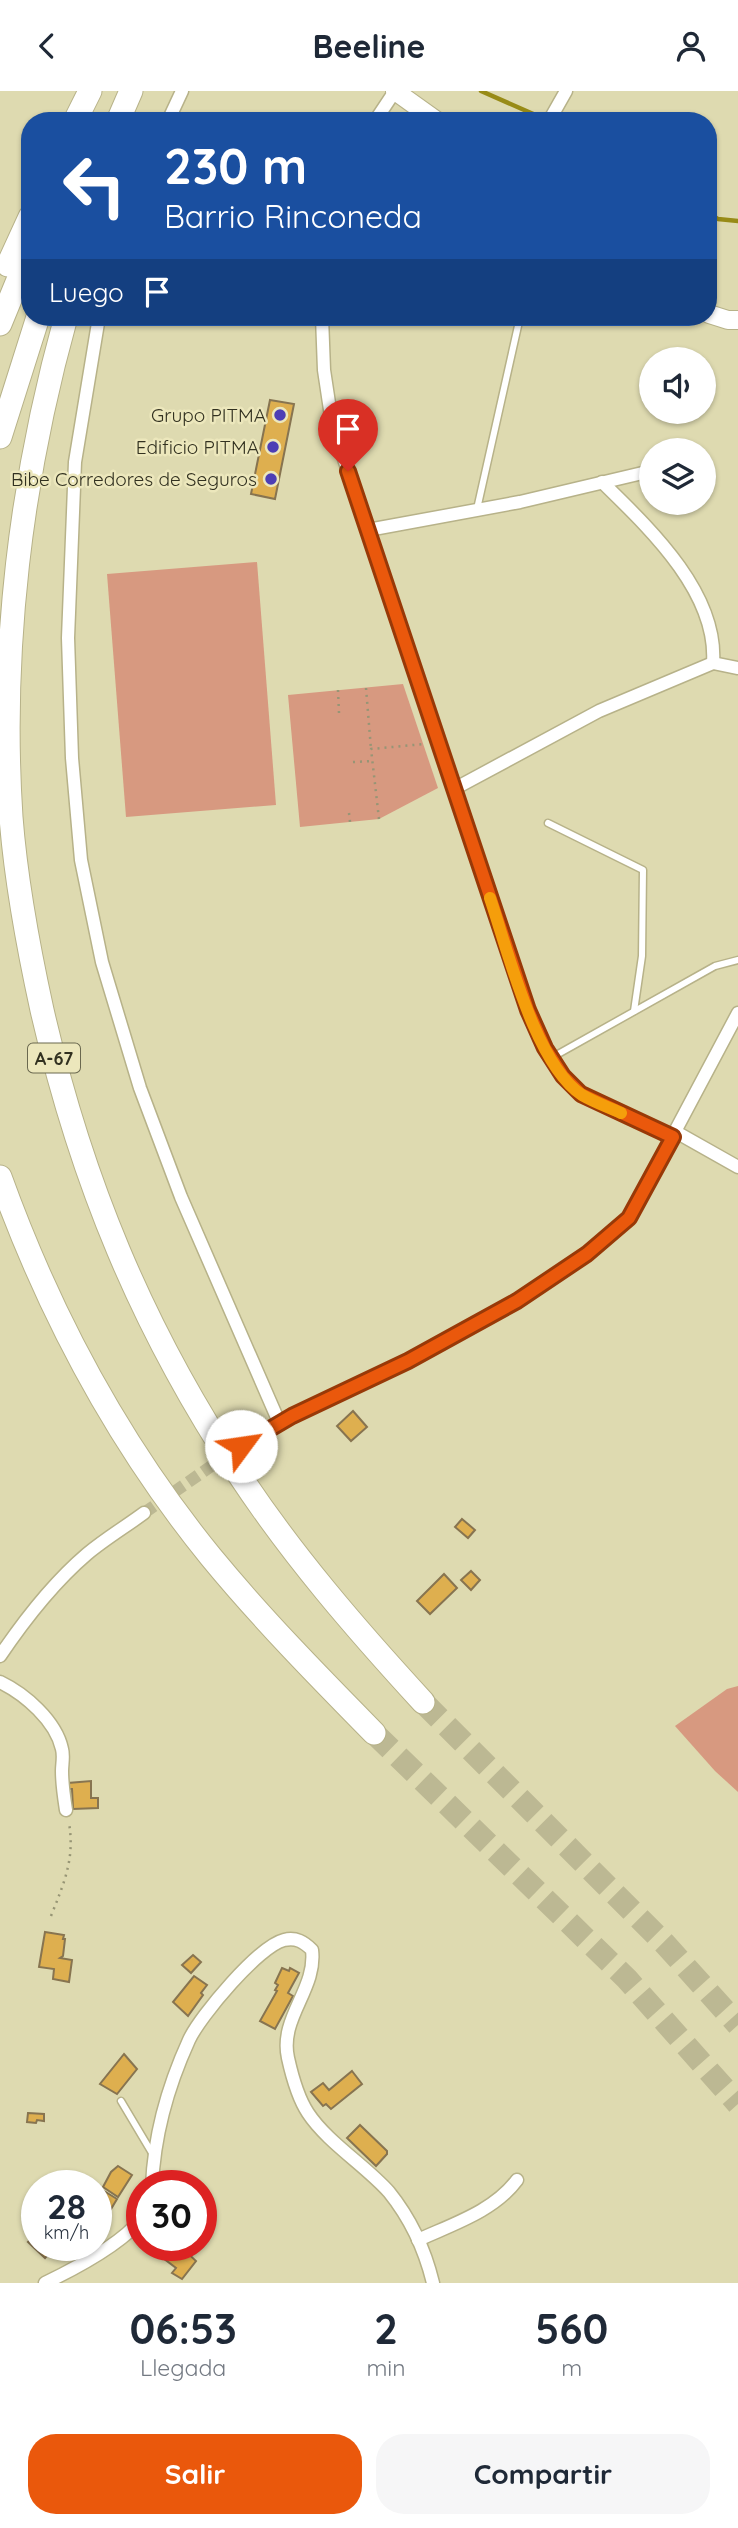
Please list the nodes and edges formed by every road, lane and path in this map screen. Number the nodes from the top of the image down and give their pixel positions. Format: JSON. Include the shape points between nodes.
{"nodes":[{"id":1,"x":90,"y":91,"type":"edge"},
{"id":2,"x":99,"y":91,"type":"edge"},
{"id":3,"x":131,"y":91,"type":"edge"},
{"id":4,"x":139,"y":91,"type":"edge"},
{"id":5,"x":182,"y":91,"type":"edge"},
{"id":6,"x":395,"y":91,"type":"edge"},
{"id":7,"x":566,"y":91,"type":"edge"},
{"id":8,"x":80,"y":112,"type":"edge"},
{"id":9,"x":90,"y":112,"type":"edge"},
{"id":10,"x":122,"y":112,"type":"edge"},
{"id":11,"x":131,"y":112,"type":"edge"},
{"id":12,"x":172,"y":112,"type":"edge"},
{"id":13,"x":381,"y":112,"type":"edge"},
{"id":14,"x":424,"y":112,"type":"edge"},
{"id":15,"x":552,"y":112,"type":"edge"},
{"id":16,"x":21,"y":237,"type":"edge"},
{"id":17,"x":21,"y":273,"type":"edge"},
{"id":18,"x":0,"y":284,"type":"edge"},
{"id":19,"x":717,"y":317,"type":"edge"},
{"id":20,"x":738,"y":320,"type":"edge"},
{"id":21,"x":0,"y":324,"type":"edge"},
{"id":22,"x":35,"y":326,"type":"edge"},
{"id":23,"x":64,"y":326,"type":"edge"},
{"id":24,"x":98,"y":326,"type":"edge"},
{"id":25,"x":322,"y":326,"type":"edge"},
{"id":26,"x":518,"y":326,"type":"edge"},
{"id":27,"x":0,"y":437,"type":"edge"},
{"id":28,"x":639,"y":474,"type":"edge"},
{"id":29,"x":602,"y":482,"type":"junction"},
{"id":30,"x":477,"y":510,"type":"junction"},
{"id":31,"x":368,"y":530,"type":"junction"},
{"id":32,"x":713,"y":663,"type":"junction"},
{"id":33,"x":738,"y":670,"type":"edge"},
{"id":34,"x":366,"y":688,"type":"dead end"},
{"id":35,"x":338,"y":690,"type":"dead end"},
{"id":36,"x":340,"y":713,"type":"dead end"},
{"id":37,"x":438,"y":741,"type":"junction"},
{"id":38,"x":371,"y":749,"type":"junction"},
{"id":39,"x":372,"y":761,"type":"junction"},
{"id":40,"x":354,"y":762,"type":"dead end"},
{"id":41,"x":454,"y":789,"type":"junction"},
{"id":42,"x":349,"y":813,"type":"dead end"},
{"id":43,"x":379,"y":819,"type":"dead end"},
{"id":44,"x":350,"y":822,"type":"dead end"},
{"id":45,"x":548,"y":823,"type":"dead end"},
{"id":46,"x":738,"y":960,"type":"edge"},
{"id":47,"x":634,"y":1011,"type":"junction"},
{"id":48,"x":738,"y":1013,"type":"edge"},
{"id":49,"x":551,"y":1058,"type":"junction"},
{"id":50,"x":675,"y":1135,"type":"junction"},
{"id":51,"x":738,"y":1167,"type":"edge"},
{"id":52,"x":0,"y":1177,"type":"edge"},
{"id":53,"x":279,"y":1423,"type":"junction"},
{"id":54,"x":241,"y":1446,"type":"tunnel mouth"},
{"id":55,"x":144,"y":1513,"type":"tunnel mouth"},
{"id":56,"x":0,"y":1656,"type":"edge"},
{"id":57,"x":0,"y":1682,"type":"edge"},
{"id":58,"x":423,"y":1702,"type":"tunnel mouth"},
{"id":59,"x":374,"y":1733,"type":"tunnel mouth"},
{"id":60,"x":66,"y":1810,"type":"joint"},
{"id":61,"x":51,"y":1916,"type":"dead end"},
{"id":62,"x":121,"y":2101,"type":"dead end"},
{"id":63,"x":153,"y":2154,"type":"junction"},
{"id":64,"x":152,"y":2170,"type":"edge"},
{"id":65,"x":517,"y":2180,"type":"dead end"},
{"id":66,"x":126,"y":2234,"type":"edge"},
{"id":67,"x":418,"y":2240,"type":"junction"},
{"id":68,"x":45,"y":2283,"type":"edge"},
{"id":69,"x":433,"y":2283,"type":"edge"}],
"edges":[{"from":1,"to":8,"type":"highway"},
{"from":2,"to":9,"type":"highway"},
{"from":3,"to":10,"type":"highway"},
{"from":4,"to":11,"type":"highway"},
{"from":5,"to":12,"type":"street"},
{"from":6,"to":13,"type":"street"},
{"from":6,"to":14,"type":"street"},
{"from":7,"to":15,"type":"street"},
{"from":16,"to":18,"type":"highway"},
{"from":17,"to":21,"type":"highway"},
{"from":19,"to":20,"type":"street"},
{"from":22,"to":27,"type":"highway"},
{"from":23,"to":58,"type":"highway","number":"A-67","via":[[23,514],[8,706],[14,859],[55,1062],[106,1222],[180,1379],[238,1474],[306,1567]]},
{"from":24,"to":53,"type":"street","via":[[75,462],[68,638],[81,860],[102,962],[140,1088],[181,1197]]},
{"from":25,"to":31,"type":"street","via":[[332,423]]},
{"from":26,"to":30,"type":"lane"},
{"from":28,"to":29,"type":"street"},
{"from":29,"to":30,"type":"street"},
{"from":29,"to":32,"type":"street","via":[[681,567],[700,602],[714,647]]},
{"from":30,"to":31,"type":"street"},
{"from":31,"to":37,"type":"street"},
{"from":32,"to":33,"type":"street"},
{"from":32,"to":41,"type":"street","via":[[599,711]]},
{"from":34,"to":38,"type":"path"},
{"from":35,"to":36,"type":"path"},
{"from":37,"to":38,"type":"path"},
{"from":37,"to":41,"type":"street"},
{"from":38,"to":39,"type":"path"},
{"from":39,"to":40,"type":"path"},
{"from":39,"to":43,"type":"path"},
{"from":41,"to":49,"type":"street","via":[[528,1010]]},
{"from":42,"to":44,"type":"path"},
{"from":45,"to":47,"type":"lane","via":[[643,870],[642,956]]},
{"from":46,"to":47,"type":"lane","via":[[715,966]]},
{"from":47,"to":49,"type":"lane"},
{"from":48,"to":50,"type":"street"},
{"from":49,"to":50,"type":"street","via":[[581,1094]]},
{"from":50,"to":51,"type":"street"},
{"from":50,"to":53,"type":"street","via":[[629,1218],[587,1254],[505,1308]]},
{"from":52,"to":59,"type":"highway","via":[[70,1341],[159,1486],[254,1608]]},
{"from":53,"to":54,"type":"street"},
{"from":55,"to":56,"type":"street","via":[[72,1568]]},
{"from":57,"to":60,"type":"street","via":[[27,1700],[56,1735],[63,1750]]},
{"from":60,"to":61,"type":"path","via":[[71,1837],[69,1870]]},
{"from":62,"to":63,"type":"lane"},
{"from":63,"to":64,"type":"street"},
{"from":63,"to":67,"type":"street","via":[[170,2089],[200,2021],[268,1948],[283,1940],[304,1942],[313,1950],[314,1961],[287,2035],[287,2054],[299,2095],[308,2114],[387,2190]]},
{"from":65,"to":67,"type":"street","via":[[506,2195],[486,2208]]},
{"from":66,"to":68,"type":"street"},
{"from":67,"to":69,"type":"street"}]}
